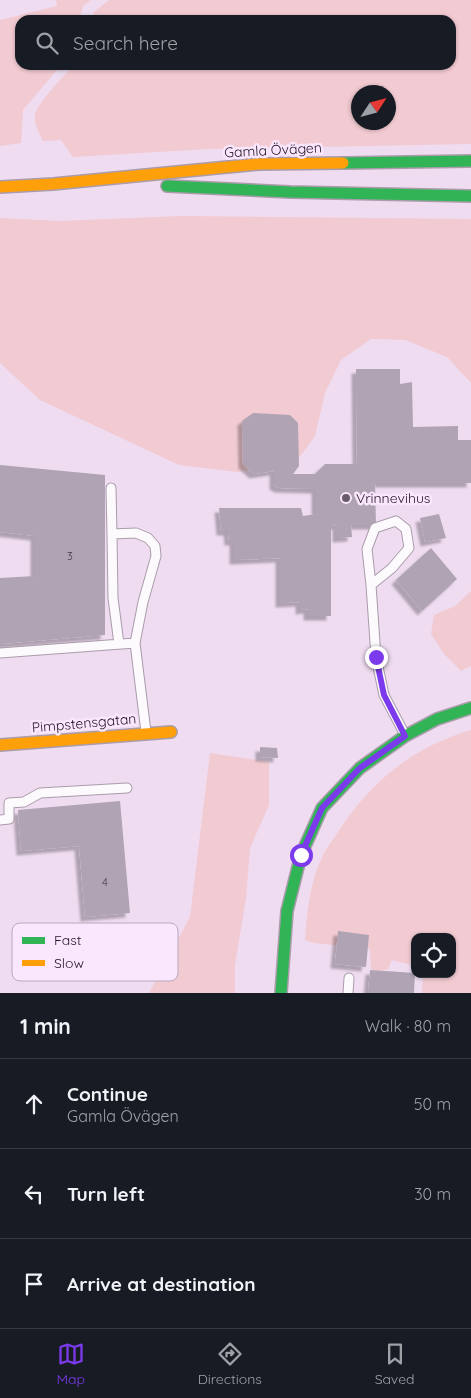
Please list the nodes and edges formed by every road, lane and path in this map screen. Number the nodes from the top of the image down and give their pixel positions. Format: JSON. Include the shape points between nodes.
{"nodes":[{"id":1,"x":471,"y":161,"type":"edge"},
{"id":2,"x":76,"y":180,"type":"junction"},
{"id":3,"x":0,"y":187,"type":"edge"},
{"id":4,"x":471,"y":196,"type":"edge"},
{"id":5,"x":111,"y":488,"type":"dead end"},
{"id":6,"x":112,"y":534,"type":"junction"},
{"id":7,"x":372,"y":585,"type":"junction"},
{"id":8,"x":135,"y":643,"type":"junction"},
{"id":9,"x":119,"y":644,"type":"junction"},
{"id":10,"x":0,"y":653,"type":"edge"},
{"id":11,"x":471,"y":708,"type":"edge"},
{"id":12,"x":171,"y":732,"type":"dead end"},
{"id":13,"x":146,"y":733,"type":"junction"},
{"id":14,"x":405,"y":736,"type":"junction"},
{"id":15,"x":0,"y":745,"type":"edge"},
{"id":16,"x":127,"y":788,"type":"dead end"},
{"id":17,"x":0,"y":820,"type":"edge"},
{"id":18,"x":349,"y":978,"type":"dead end"},
{"id":19,"x":281,"y":993,"type":"edge"},
{"id":20,"x":348,"y":993,"type":"edge"}],
"edges":[{"from":1,"to":2,"type":"main road","name":"Gamla Övägen","via":[[259,164]]},
{"from":2,"to":3,"type":"main road","name":"Gamla Övägen"},
{"from":2,"to":4,"type":"main road","name":"Gamla Övägen","via":[[290,192]]},
{"from":5,"to":6,"type":"lane"},
{"from":6,"to":8,"type":"lane","via":[[136,533],[148,538],[155,546],[156,556]]},
{"from":6,"to":9,"type":"lane","via":[[113,598]]},
{"from":7,"to":7,"type":"lane","via":[[367,549],[375,528],[396,521],[406,530],[409,548]]},
{"from":7,"to":14,"type":"lane","via":[[376,657],[384,695]]},
{"from":8,"to":9,"type":"lane"},
{"from":8,"to":13,"type":"lane"},
{"from":9,"to":10,"type":"lane"},
{"from":11,"to":14,"type":"main road","via":[[437,719]]},
{"from":12,"to":13,"type":"main road","name":"Pimpstensgatan"},
{"from":13,"to":15,"type":"main road","name":"Pimpstensgatan"},
{"from":14,"to":19,"type":"main road","via":[[360,768],[322,808],[301,855],[287,911]]},
{"from":16,"to":17,"type":"lane","via":[[40,793],[24,802],[9,803],[10,819]]},
{"from":18,"to":20,"type":"lane"}]}
